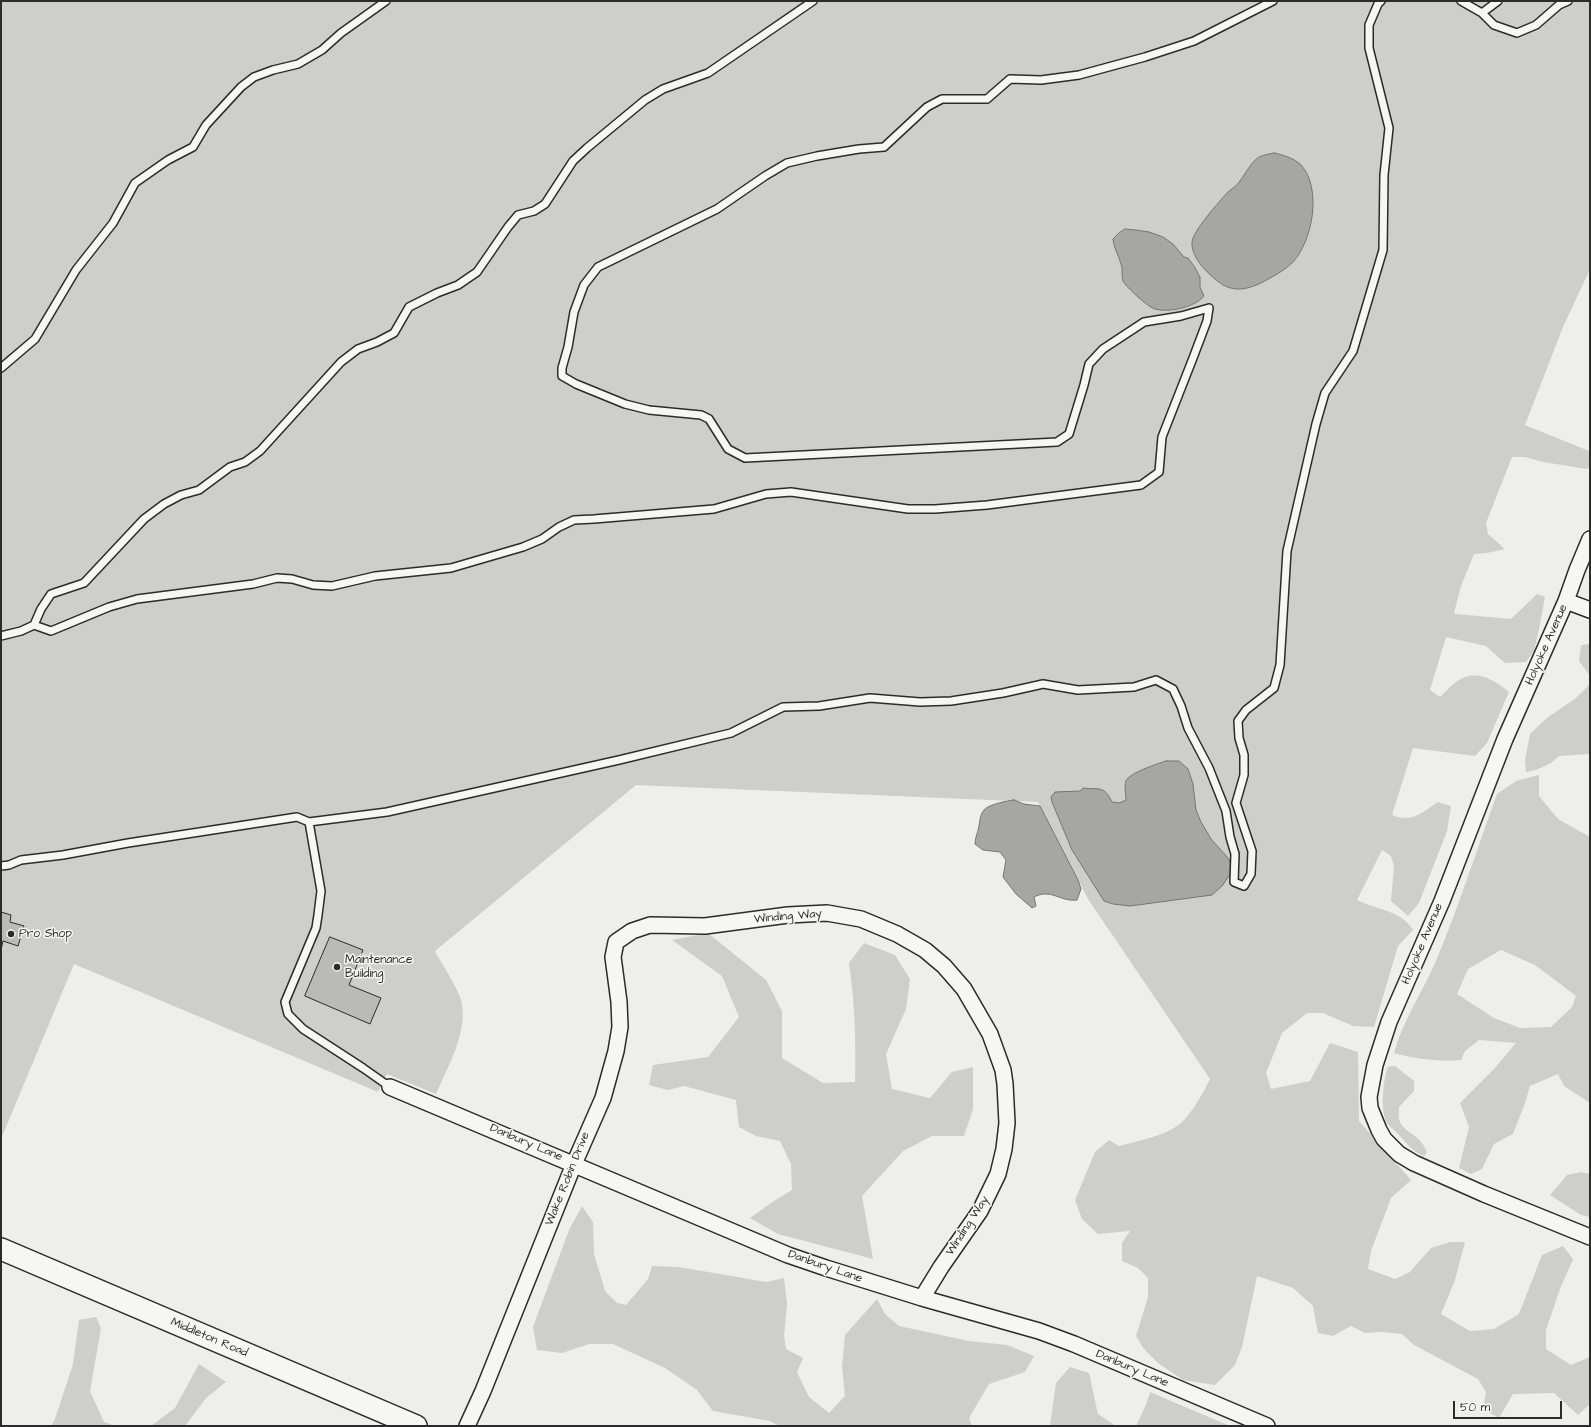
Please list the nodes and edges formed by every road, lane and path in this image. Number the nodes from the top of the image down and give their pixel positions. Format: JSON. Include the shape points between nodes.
{"nodes":[{"id":1,"x":386,"y":1,"type":"edge"},
{"id":2,"x":813,"y":1,"type":"edge"},
{"id":3,"x":1273,"y":1,"type":"edge"},
{"id":4,"x":1381,"y":1,"type":"edge"},
{"id":5,"x":1461,"y":1,"type":"edge"},
{"id":6,"x":1498,"y":1,"type":"edge"},
{"id":7,"x":1568,"y":1,"type":"edge"},
{"id":8,"x":1482,"y":13,"type":"junction"},
{"id":9,"x":1,"y":368,"type":"edge"},
{"id":10,"x":1590,"y":539,"type":"edge"},
{"id":11,"x":1566,"y":601,"type":"junction"},
{"id":12,"x":1590,"y":610,"type":"edge"},
{"id":13,"x":34,"y":625,"type":"junction"},
{"id":14,"x":1,"y":636,"type":"edge"},
{"id":15,"x":309,"y":822,"type":"junction"},
{"id":16,"x":1,"y":866,"type":"edge"},
{"id":17,"x":632,"y":931,"type":"joint"},
{"id":18,"x":390,"y":1087,"type":"joint"},
{"id":19,"x":574,"y":1164,"type":"junction"},
{"id":20,"x":1590,"y":1237,"type":"edge"},
{"id":21,"x":1,"y":1249,"type":"edge"},
{"id":22,"x":922,"y":1298,"type":"junction"},
{"id":23,"x":416,"y":1426,"type":"edge"},
{"id":24,"x":467,"y":1426,"type":"edge"},
{"id":25,"x":1267,"y":1426,"type":"edge"}],
"edges":[{"from":1,"to":9,"type":"lane","via":[[322,50],[298,64],[254,77],[206,125],[193,147],[168,160],[135,183],[113,223],[76,270],[35,339]]},
{"from":2,"to":13,"type":"lane","via":[[708,73],[663,89],[645,100],[573,161],[545,204],[534,211],[518,215],[476,272],[458,285],[409,307],[394,333],[358,349],[341,362],[260,451],[245,462],[230,467],[199,490],[181,495],[164,504],[144,520],[84,583],[51,594]]},
{"from":3,"to":13,"type":"lane","via":[[1194,41],[1145,57],[1079,75],[1041,80],[1010,79],[987,99],[942,99],[927,107],[884,147],[859,149],[788,163],[717,209],[598,267],[584,285],[574,312],[562,376],[626,404],[649,410],[701,415],[709,419],[728,449],[745,458],[1057,442],[1069,434],[1089,364],[1103,350],[1144,322],[1209,308],[1207,321],[1162,437],[1159,472],[1141,485],[987,505],[935,509],[908,508],[791,492],[766,494],[714,509],[574,520],[523,547],[451,568],[375,576],[332,586],[277,578],[253,584],[137,598],[51,631]]},
{"from":4,"to":15,"type":"lane","via":[[1369,25],[1369,48],[1389,128],[1384,175],[1382,250],[1353,351],[1326,393],[1316,424],[1287,551],[1280,665],[1274,688],[1246,710],[1238,721],[1244,755],[1244,775],[1236,803],[1252,851],[1251,874],[1244,886],[1234,882],[1236,854],[1226,811],[1209,768],[1188,728],[1173,689],[1156,680],[1134,688],[1078,690],[1043,684],[951,702],[870,698],[819,706],[783,707],[731,733],[401,809]]},
{"from":5,"to":8,"type":"lane"},
{"from":6,"to":8,"type":"lane"},
{"from":7,"to":8,"type":"lane","via":[[1559,5],[1536,25],[1517,33],[1494,25]]},
{"from":10,"to":11,"type":"street","name":"Holyoke Avenue"},
{"from":11,"to":12,"type":"street"},
{"from":11,"to":20,"type":"street","name":"Holyoke Avenue","via":[[1505,739],[1442,901],[1389,1022],[1375,1065],[1369,1097],[1370,1108],[1379,1130],[1399,1154],[1484,1194]]},
{"from":13,"to":14,"type":"lane"},
{"from":15,"to":16,"type":"lane","via":[[297,817],[20,860]]},
{"from":15,"to":18,"type":"lane","via":[[321,891],[320,903],[316,928],[285,1002],[288,1014],[303,1029]]},
{"from":17,"to":19,"type":"street","name":"Wake Robin Drive","via":[[616,942],[613,957],[620,1027],[616,1052],[603,1098]]},
{"from":17,"to":22,"type":"street","name":"Winding Way","via":[[650,925],[705,926],[788,915],[827,913],[861,919],[897,934],[925,950],[944,966],[964,989],[990,1034],[1003,1070],[1007,1123],[1004,1149],[998,1174],[980,1211]]},
{"from":18,"to":19,"type":"street","name":"Danbury Lane"},
{"from":19,"to":22,"type":"street","name":"Danbury Lane","via":[[788,1255]]},
{"from":19,"to":24,"type":"street","name":"Wake Robin Drive"},
{"from":21,"to":23,"type":"street","name":"Middleton Road"},
{"from":22,"to":25,"type":"street","name":"Danbury Lane","via":[[1039,1331]]}]}
